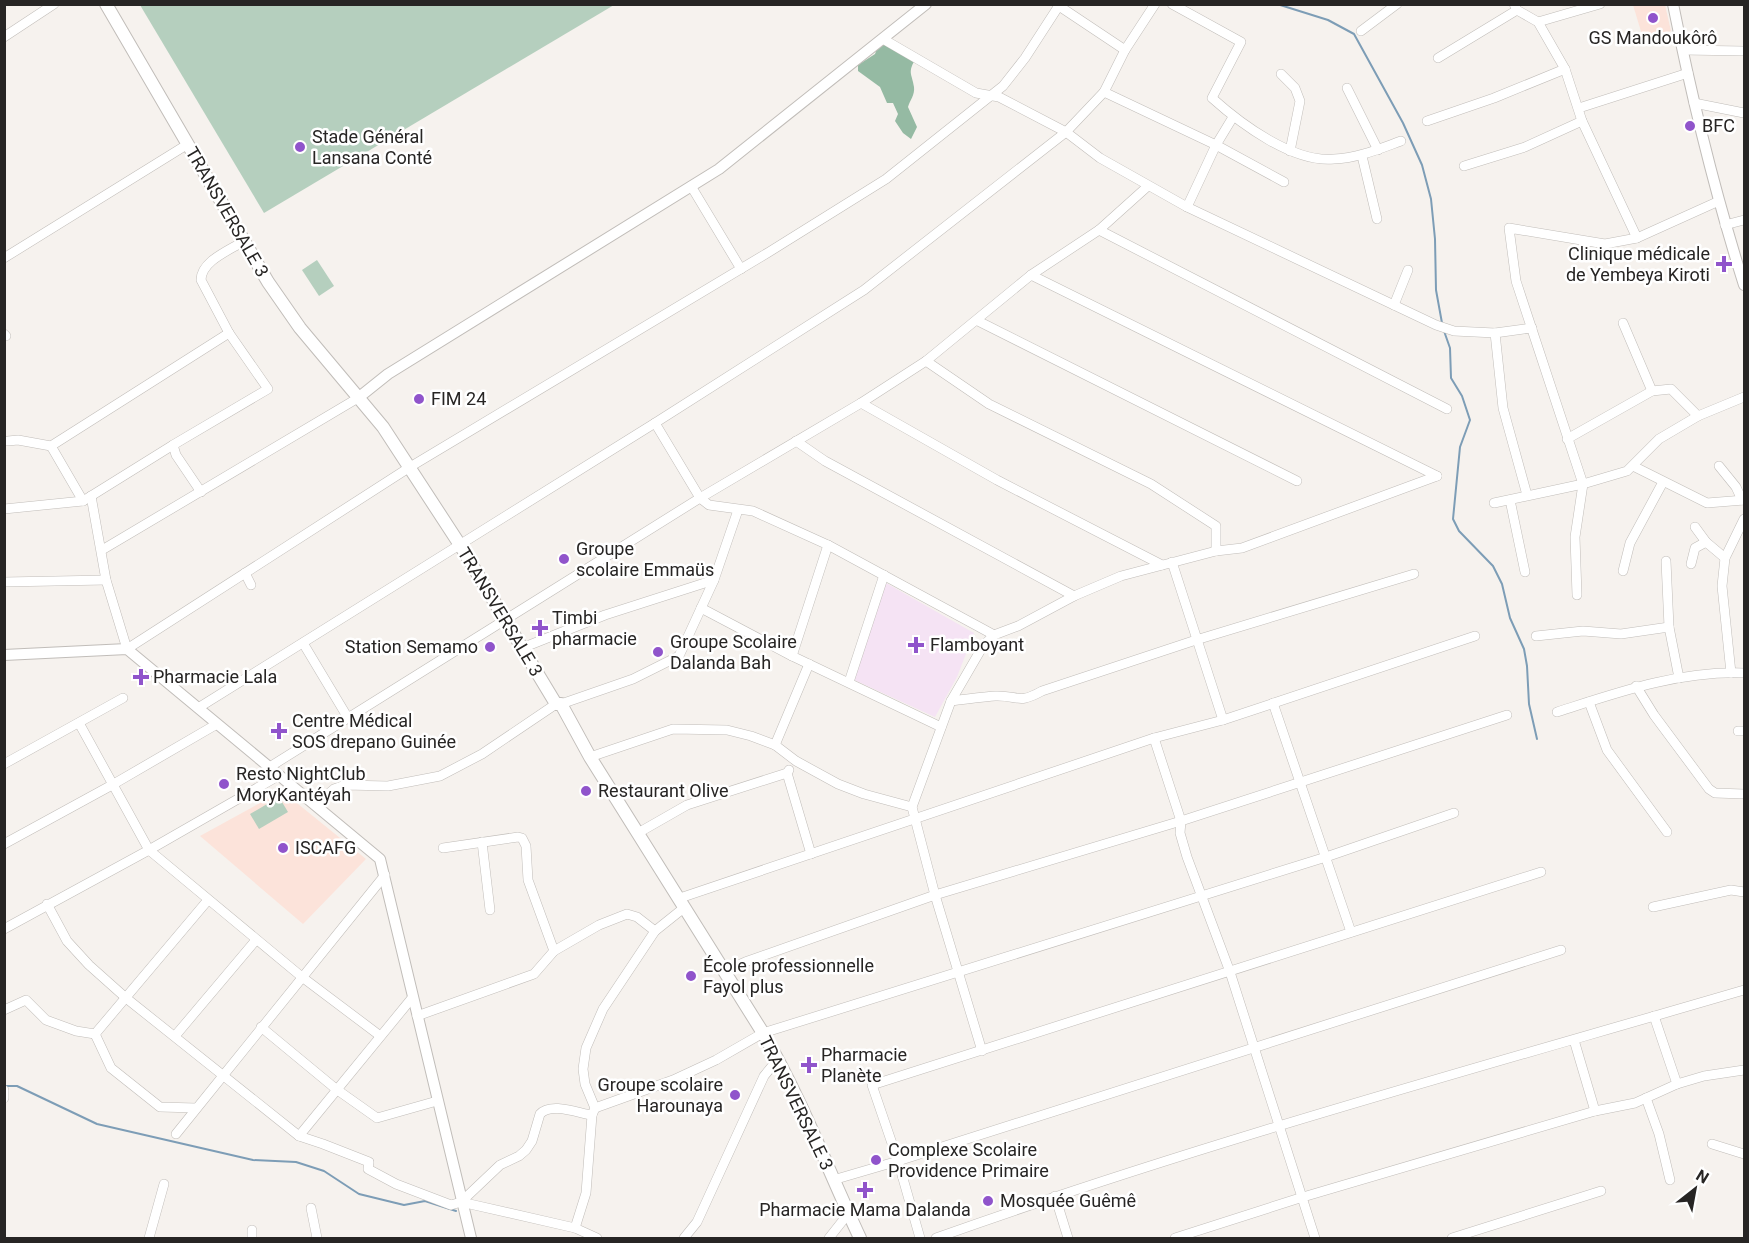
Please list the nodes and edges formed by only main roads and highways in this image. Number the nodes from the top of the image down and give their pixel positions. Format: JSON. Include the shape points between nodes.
{"nodes":[{"id":1,"x":106,"y":4,"type":"edge"},
{"id":2,"x":860,"y":1239,"type":"edge"}],
"edges":[{"from":1,"to":2,"type":"main road","name":"TRANSVERSALE 3","via":[[268,282],[300,328],[383,426],[763,1033]]}]}
